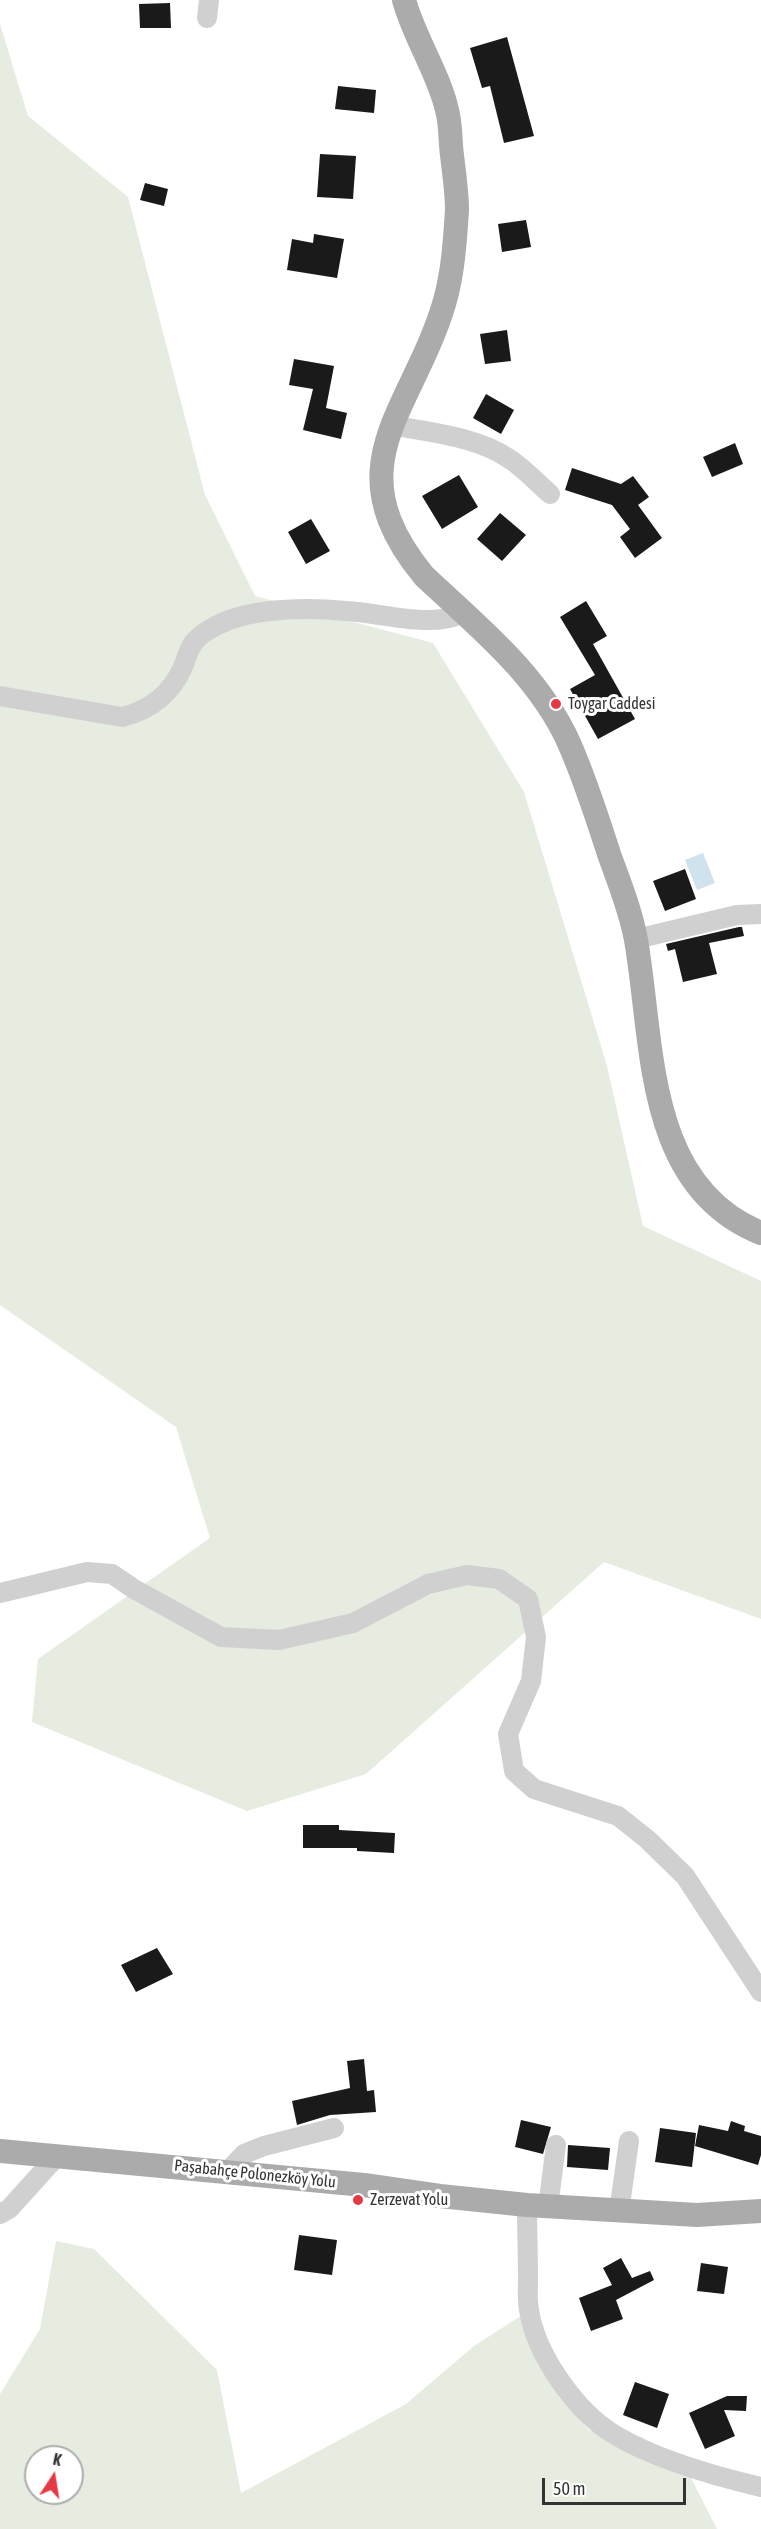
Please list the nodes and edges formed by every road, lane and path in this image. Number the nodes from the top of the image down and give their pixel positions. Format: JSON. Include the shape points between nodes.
{"nodes":[{"id":1,"x":404,"y":0,"type":"edge"},
{"id":2,"x":392,"y":424,"type":"junction"},
{"id":3,"x":550,"y":494,"type":"dead end"},
{"id":4,"x":463,"y":613,"type":"junction"},
{"id":5,"x":0,"y":696,"type":"edge"},
{"id":6,"x":761,"y":915,"type":"edge"},
{"id":7,"x":636,"y":939,"type":"junction"},
{"id":8,"x":761,"y":1233,"type":"edge"},
{"id":9,"x":0,"y":1593,"type":"edge"},
{"id":10,"x":761,"y":1992,"type":"edge"},
{"id":11,"x":334,"y":2128,"type":"dead end"},
{"id":12,"x":629,"y":2141,"type":"dead end"},
{"id":13,"x":556,"y":2145,"type":"dead end"},
{"id":14,"x":0,"y":2151,"type":"edge"},
{"id":15,"x":57,"y":2156,"type":"junction"},
{"id":16,"x":228,"y":2171,"type":"junction"},
{"id":17,"x":537,"y":2206,"type":"junction"},
{"id":18,"x":761,"y":2211,"type":"edge"},
{"id":19,"x":619,"y":2212,"type":"junction"},
{"id":20,"x":0,"y":2214,"type":"edge"},
{"id":21,"x":761,"y":2487,"type":"edge"}],
"edges":[{"from":1,"to":2,"type":"main road","via":[[447,110],[457,207],[452,270],[444,305]]},
{"from":2,"to":3,"type":"street","via":[[495,451],[518,465]]},
{"from":2,"to":4,"type":"main road","via":[[382,461],[381,485],[390,521],[413,562]]},
{"from":4,"to":5,"type":"street","via":[[434,621],[316,610],[262,613],[232,620],[193,642],[176,681],[159,700],[136,714],[122,717]]},
{"from":4,"to":7,"type":"main road","via":[[531,682],[568,741]]},
{"from":6,"to":7,"type":"street","via":[[737,915]]},
{"from":7,"to":8,"type":"main road","via":[[656,1090],[674,1142],[684,1165],[708,1197],[724,1212]]},
{"from":9,"to":10,"type":"street","via":[[87,1572],[112,1574],[221,1637],[279,1640],[353,1623],[428,1584],[467,1575],[499,1579],[528,1599],[536,1637],[531,1681],[508,1734],[514,1771],[534,1789],[618,1816],[647,1839],[684,1876]]},
{"from":11,"to":16,"type":"street","via":[[244,2154]]},
{"from":12,"to":19,"type":"street"},
{"from":13,"to":17,"type":"street"},
{"from":14,"to":15,"type":"main road","name":"Paşabahçe Polonezköy Yolu"},
{"from":15,"to":16,"type":"main road","name":"Paşabahçe Polonezköy Yolu"},
{"from":15,"to":20,"type":"street"},
{"from":16,"to":17,"type":"main road","name":"Paşabahçe Polonezköy Yolu"},
{"from":17,"to":19,"type":"main road","name":"Paşabahçe Polonezköy Yolu"},
{"from":17,"to":21,"type":"street","via":[[529,2310],[538,2342],[555,2374],[576,2400],[614,2434],[650,2452]]},
{"from":18,"to":19,"type":"main road","name":"Paşabahçe Polonezköy Yolu","via":[[697,2215]]}]}
